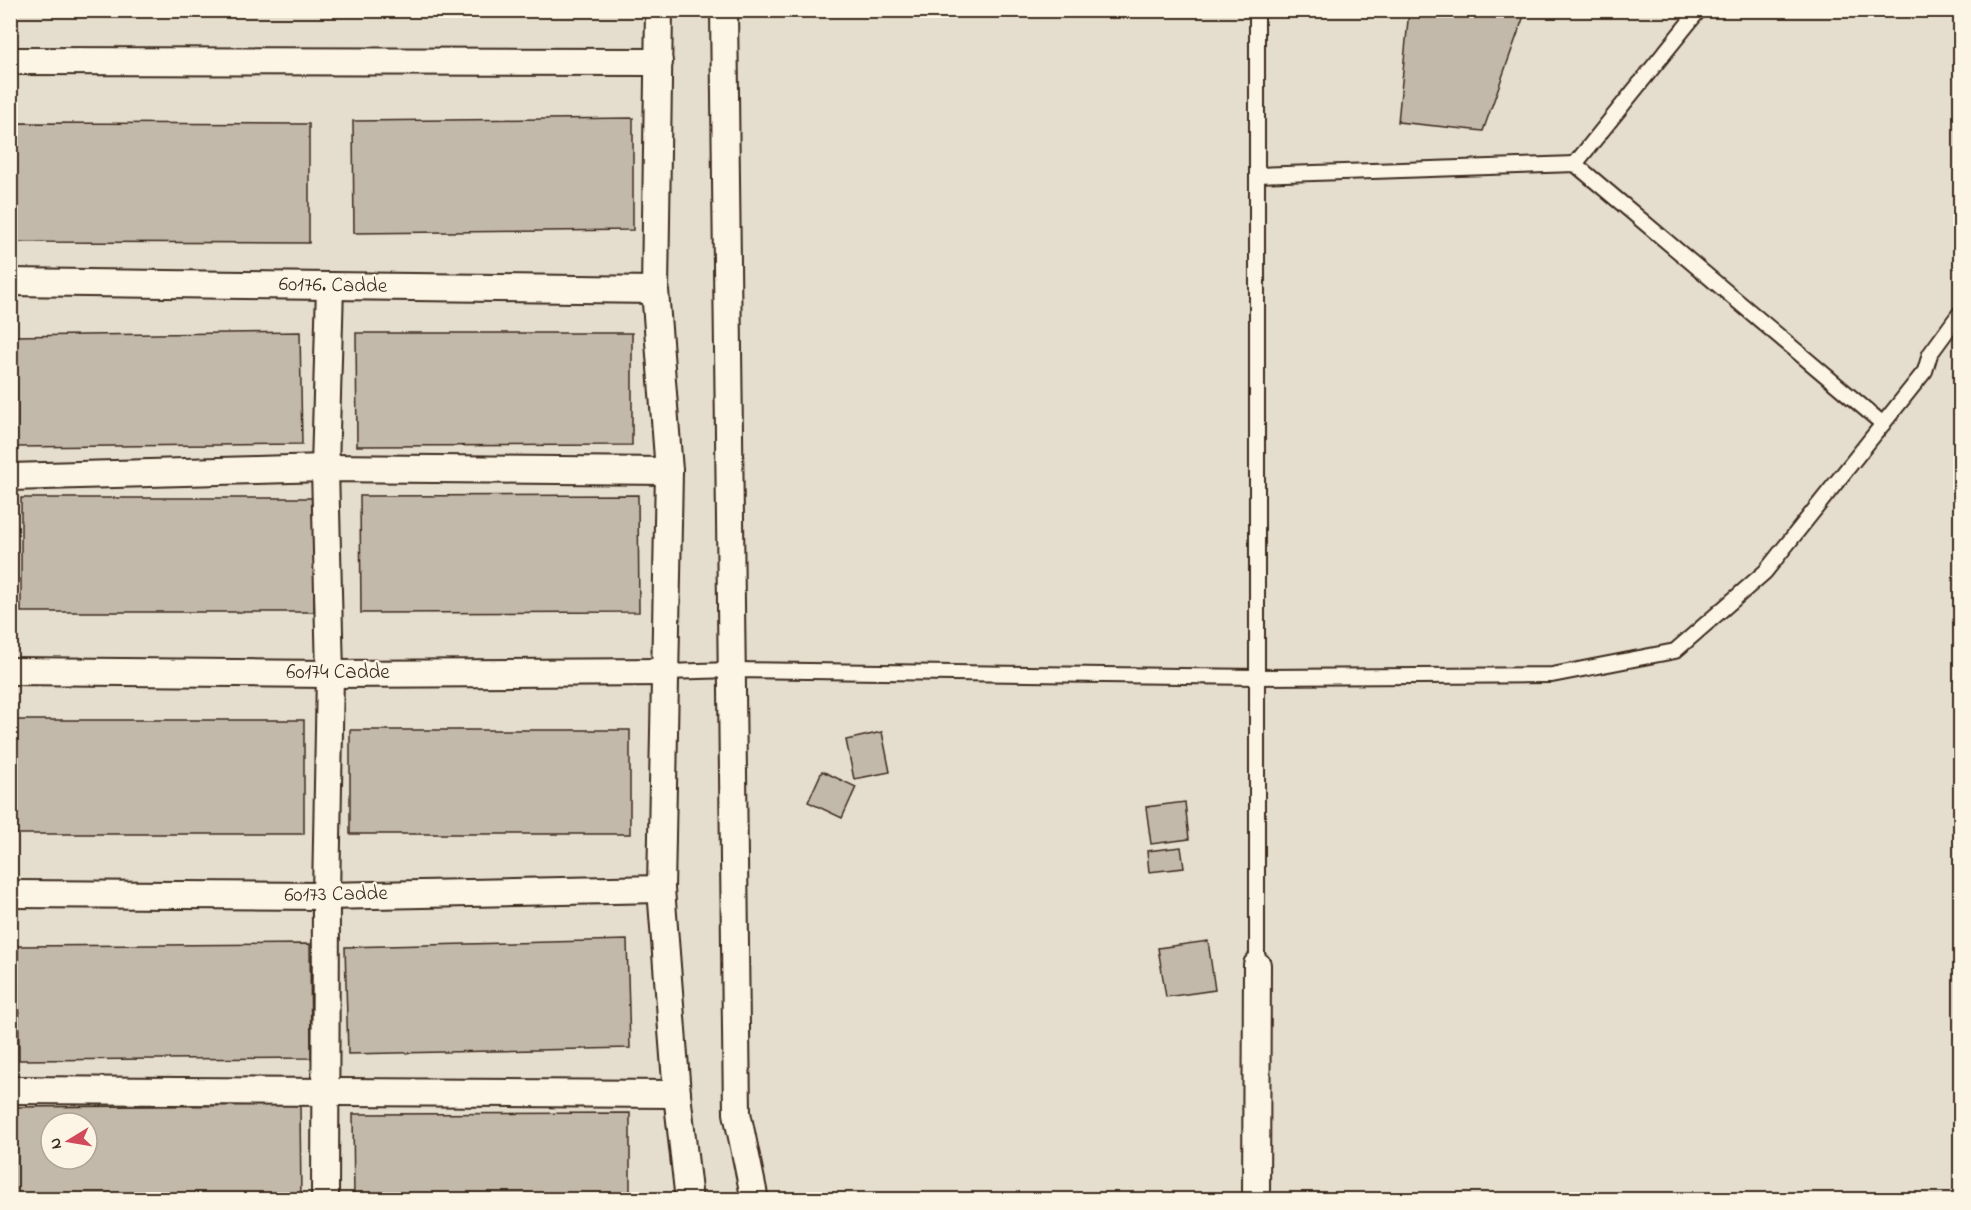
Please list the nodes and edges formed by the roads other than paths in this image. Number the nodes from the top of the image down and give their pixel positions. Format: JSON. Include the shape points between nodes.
{"nodes":[{"id":1,"x":659,"y":10,"type":"edge"},
{"id":2,"x":724,"y":10,"type":"edge"},
{"id":3,"x":1257,"y":10,"type":"edge"},
{"id":4,"x":1699,"y":10,"type":"edge"},
{"id":5,"x":10,"y":61,"type":"edge"},
{"id":6,"x":659,"y":62,"type":"junction"},
{"id":7,"x":1575,"y":164,"type":"junction"},
{"id":8,"x":1257,"y":175,"type":"junction"},
{"id":9,"x":10,"y":282,"type":"edge"},
{"id":10,"x":330,"y":286,"type":"junction"},
{"id":11,"x":655,"y":291,"type":"junction"},
{"id":12,"x":1960,"y":313,"type":"edge"},
{"id":13,"x":1883,"y":424,"type":"junction"},
{"id":14,"x":325,"y":468,"type":"junction"},
{"id":15,"x":669,"y":471,"type":"junction"},
{"id":16,"x":10,"y":477,"type":"edge"},
{"id":17,"x":732,"y":670,"type":"junction"},
{"id":18,"x":10,"y":671,"type":"edge"},
{"id":19,"x":666,"y":672,"type":"junction"},
{"id":20,"x":330,"y":674,"type":"junction"},
{"id":21,"x":1258,"y":678,"type":"junction"},
{"id":22,"x":661,"y":889,"type":"junction"},
{"id":23,"x":10,"y":894,"type":"edge"},
{"id":24,"x":326,"y":896,"type":"junction"},
{"id":25,"x":1257,"y":964,"type":"joint"},
{"id":26,"x":10,"y":1090,"type":"edge"},
{"id":27,"x":326,"y":1093,"type":"junction"},
{"id":28,"x":677,"y":1094,"type":"junction"},
{"id":29,"x":326,"y":1200,"type":"edge"},
{"id":30,"x":689,"y":1200,"type":"edge"},
{"id":31,"x":755,"y":1200,"type":"edge"},
{"id":32,"x":1256,"y":1200,"type":"edge"}],
"edges":[{"from":1,"to":6,"type":"street"},
{"from":2,"to":17,"type":"street"},
{"from":3,"to":8,"type":"lane"},
{"from":4,"to":7,"type":"lane"},
{"from":5,"to":6,"type":"street"},
{"from":6,"to":11,"type":"street"},
{"from":7,"to":8,"type":"lane"},
{"from":7,"to":13,"type":"lane"},
{"from":8,"to":21,"type":"lane"},
{"from":9,"to":10,"type":"street","name":"60176. Cadde"},
{"from":10,"to":11,"type":"street","name":"60176. Cadde"},
{"from":10,"to":14,"type":"street"},
{"from":11,"to":15,"type":"street"},
{"from":12,"to":13,"type":"lane","via":[[1930,354],[1925,371]]},
{"from":13,"to":21,"type":"lane","via":[[1765,572],[1675,651],[1552,675]]},
{"from":14,"to":15,"type":"street"},
{"from":14,"to":16,"type":"street"},
{"from":14,"to":20,"type":"street"},
{"from":15,"to":19,"type":"street"},
{"from":17,"to":19,"type":"lane"},
{"from":17,"to":21,"type":"lane"},
{"from":17,"to":31,"type":"street","via":[[737,1113]]},
{"from":18,"to":20,"type":"street","name":"60174 Cadde"},
{"from":19,"to":20,"type":"street","name":"60174 Cadde"},
{"from":19,"to":22,"type":"street"},
{"from":20,"to":24,"type":"street"},
{"from":21,"to":25,"type":"lane"},
{"from":22,"to":24,"type":"street","name":"60173 Cadde"},
{"from":22,"to":28,"type":"street"},
{"from":23,"to":24,"type":"street","name":"60173 Cadde"},
{"from":24,"to":27,"type":"street"},
{"from":25,"to":32,"type":"street"},
{"from":26,"to":27,"type":"street"},
{"from":27,"to":28,"type":"street"},
{"from":27,"to":29,"type":"street"},
{"from":28,"to":30,"type":"street"}]}
